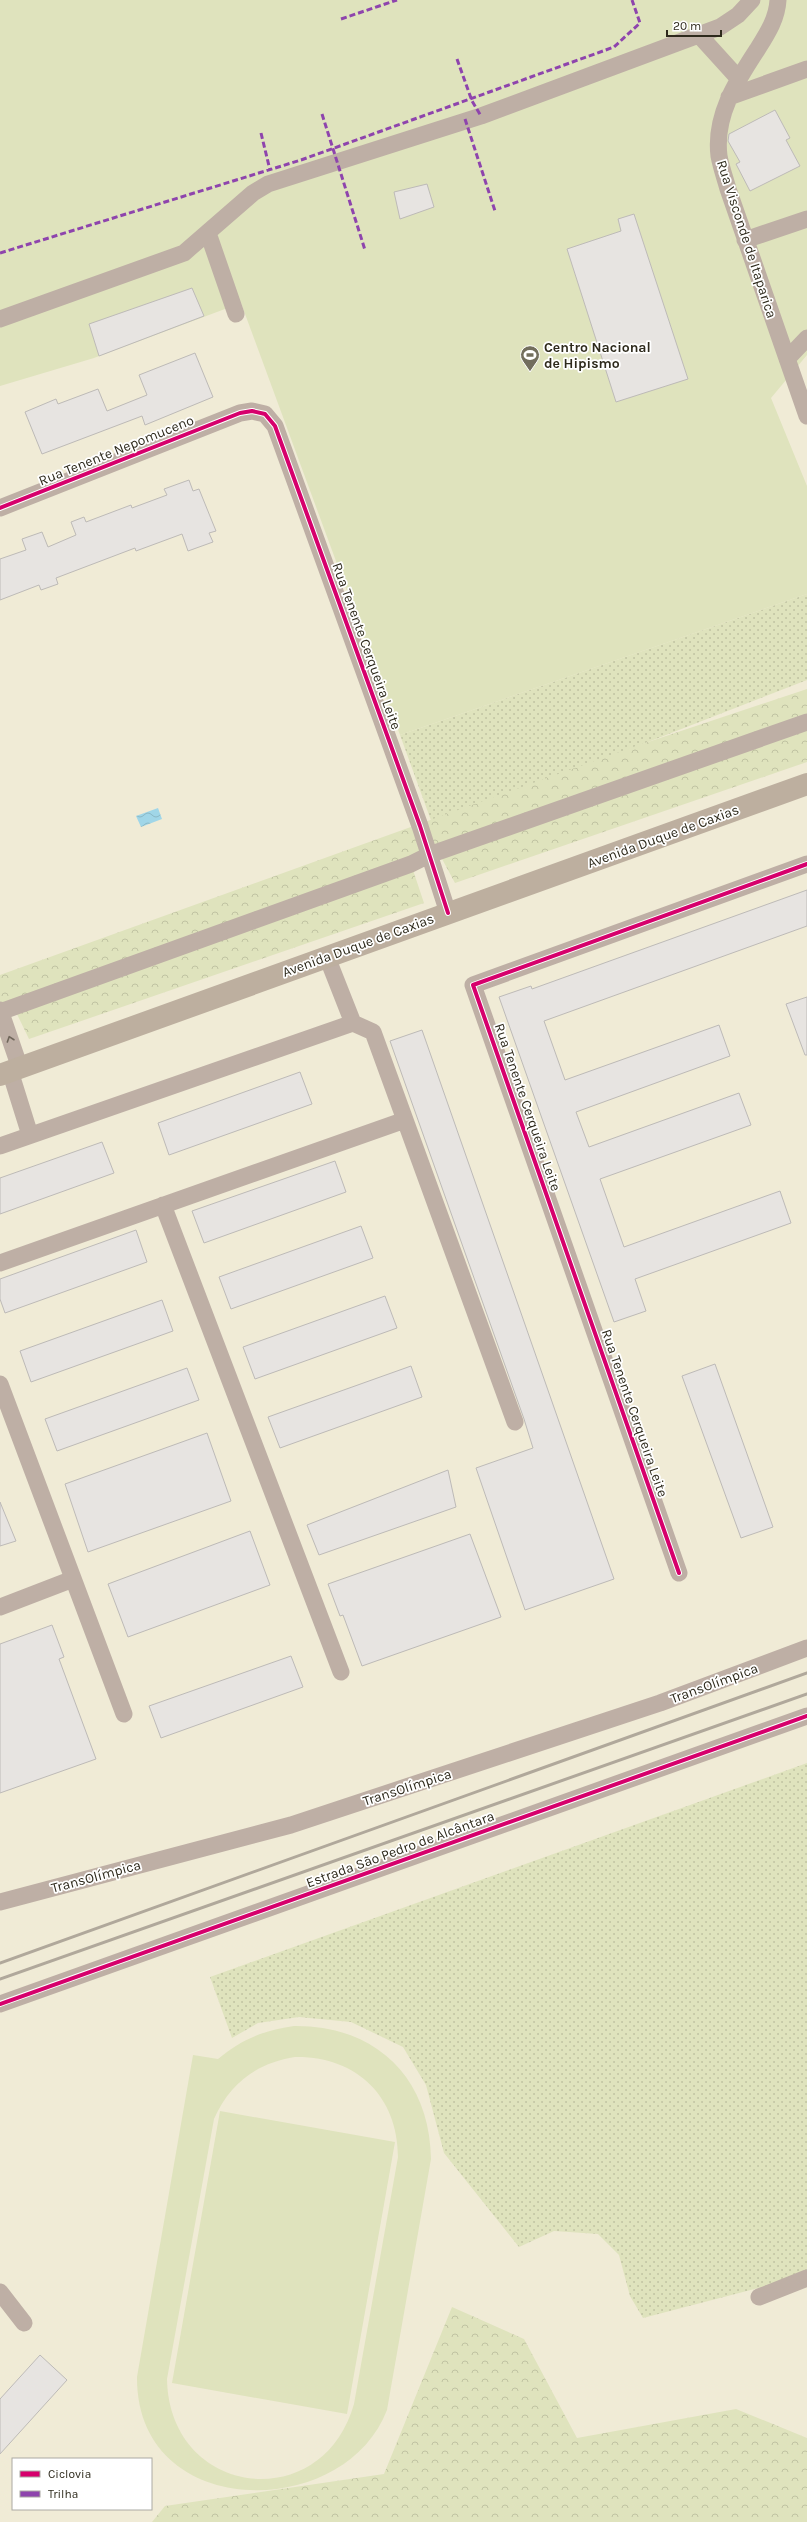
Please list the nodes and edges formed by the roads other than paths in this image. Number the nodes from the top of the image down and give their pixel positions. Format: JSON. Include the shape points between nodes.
{"nodes":[{"id":1,"x":752,"y":0,"type":"edge"},
{"id":2,"x":778,"y":0,"type":"edge"},
{"id":3,"x":699,"y":35,"type":"junction"},
{"id":4,"x":807,"y":69,"type":"edge"},
{"id":5,"x":738,"y":78,"type":"junction"},
{"id":6,"x":729,"y":96,"type":"junction"},
{"id":7,"x":807,"y":219,"type":"edge"},
{"id":8,"x":208,"y":233,"type":"junction"},
{"id":9,"x":746,"y":240,"type":"junction"},
{"id":10,"x":236,"y":314,"type":"dead end"},
{"id":11,"x":0,"y":319,"type":"edge"},
{"id":12,"x":807,"y":338,"type":"edge"},
{"id":13,"x":788,"y":359,"type":"junction"},
{"id":14,"x":240,"y":413,"type":"joint"},
{"id":15,"x":807,"y":416,"type":"edge"},
{"id":16,"x":0,"y":508,"type":"edge"},
{"id":17,"x":807,"y":722,"type":"edge"},
{"id":18,"x":807,"y":784,"type":"edge"},
{"id":19,"x":429,"y":855,"type":"junction"},
{"id":20,"x":807,"y":864,"type":"edge"},
{"id":21,"x":448,"y":913,"type":"junction"},
{"id":22,"x":328,"y":957,"type":"junction"},
{"id":23,"x":0,"y":1011,"type":"edge"},
{"id":24,"x":353,"y":1023,"type":"junction"},
{"id":25,"x":6,"y":1072,"type":"edge"},
{"id":26,"x":405,"y":1120,"type":"junction"},
{"id":27,"x":30,"y":1135,"type":"junction"},
{"id":28,"x":0,"y":1146,"type":"edge"},
{"id":29,"x":163,"y":1205,"type":"junction"},
{"id":30,"x":0,"y":1263,"type":"edge"},
{"id":31,"x":0,"y":1384,"type":"edge"},
{"id":32,"x":516,"y":1422,"type":"dead end"},
{"id":33,"x":679,"y":1572,"type":"dead end"},
{"id":34,"x":73,"y":1579,"type":"junction"},
{"id":35,"x":0,"y":1607,"type":"edge"},
{"id":36,"x":807,"y":1648,"type":"edge"},
{"id":37,"x":341,"y":1672,"type":"dead end"},
{"id":38,"x":124,"y":1714,"type":"dead end"},
{"id":39,"x":807,"y":1716,"type":"edge"},
{"id":40,"x":0,"y":1902,"type":"edge"},
{"id":41,"x":0,"y":2004,"type":"edge"},
{"id":42,"x":807,"y":2278,"type":"edge"},
{"id":43,"x":0,"y":2292,"type":"edge"},
{"id":44,"x":758,"y":2297,"type":"dead end"},
{"id":45,"x":24,"y":2323,"type":"dead end"}],
"edges":[{"from":1,"to":3,"type":"street","via":[[720,27]]},
{"from":2,"to":5,"type":"street","name":"Rua Visconde de Itaparica","via":[[777,12],[770,29]]},
{"from":3,"to":5,"type":"street"},
{"from":3,"to":8,"type":"street","via":[[481,116],[286,177],[253,193]]},
{"from":4,"to":6,"type":"street"},
{"from":5,"to":6,"type":"street","name":"Rua Visconde de Itaparica"},
{"from":6,"to":9,"type":"street","name":"Rua Visconde de Itaparica","via":[[719,130],[719,156]]},
{"from":7,"to":9,"type":"street"},
{"from":8,"to":10,"type":"street"},
{"from":8,"to":11,"type":"street","via":[[184,253]]},
{"from":9,"to":13,"type":"street","name":"Rua Visconde de Itaparica"},
{"from":12,"to":13,"type":"street"},
{"from":13,"to":15,"type":"street","name":"Rua Visconde de Itaparica"},
{"from":14,"to":16,"type":"street","name":"Rua Tenente Nepomuceno"},
{"from":14,"to":19,"type":"street","name":"Rua Tenente Cerqueira Leite","via":[[265,414],[275,426]]},
{"from":17,"to":19,"type":"street"},
{"from":18,"to":21,"type":"main road","name":"Avenida Duque de Caxias"},
{"from":19,"to":21,"type":"street","name":"Rua Tenente Cerqueira Leite"},
{"from":19,"to":23,"type":"street","via":[[411,864]]},
{"from":20,"to":33,"type":"street","name":"Rua Tenente Cerqueira Leite","via":[[473,985]]},
{"from":21,"to":22,"type":"main road","name":"Avenida Duque de Caxias"},
{"from":22,"to":24,"type":"street"},
{"from":22,"to":25,"type":"main road","name":"Avenida Duque de Caxias"},
{"from":25,"to":23,"type":"street","one_way":true},
{"from":24,"to":26,"type":"street","via":[[373,1032]]},
{"from":24,"to":27,"type":"street"},
{"from":25,"to":27,"type":"street"},
{"from":26,"to":29,"type":"street"},
{"from":26,"to":32,"type":"street"},
{"from":27,"to":28,"type":"street"},
{"from":29,"to":30,"type":"street"},
{"from":29,"to":37,"type":"street"},
{"from":31,"to":34,"type":"street"},
{"from":34,"to":35,"type":"street"},
{"from":34,"to":38,"type":"street"},
{"from":36,"to":40,"type":"street","name":"TransOlímpica","via":[[660,1702],[291,1825]]},
{"from":39,"to":41,"type":"street","name":"Estrada São Pedro de Alcântara"},
{"from":42,"to":44,"type":"street"},
{"from":43,"to":45,"type":"street"}]}
